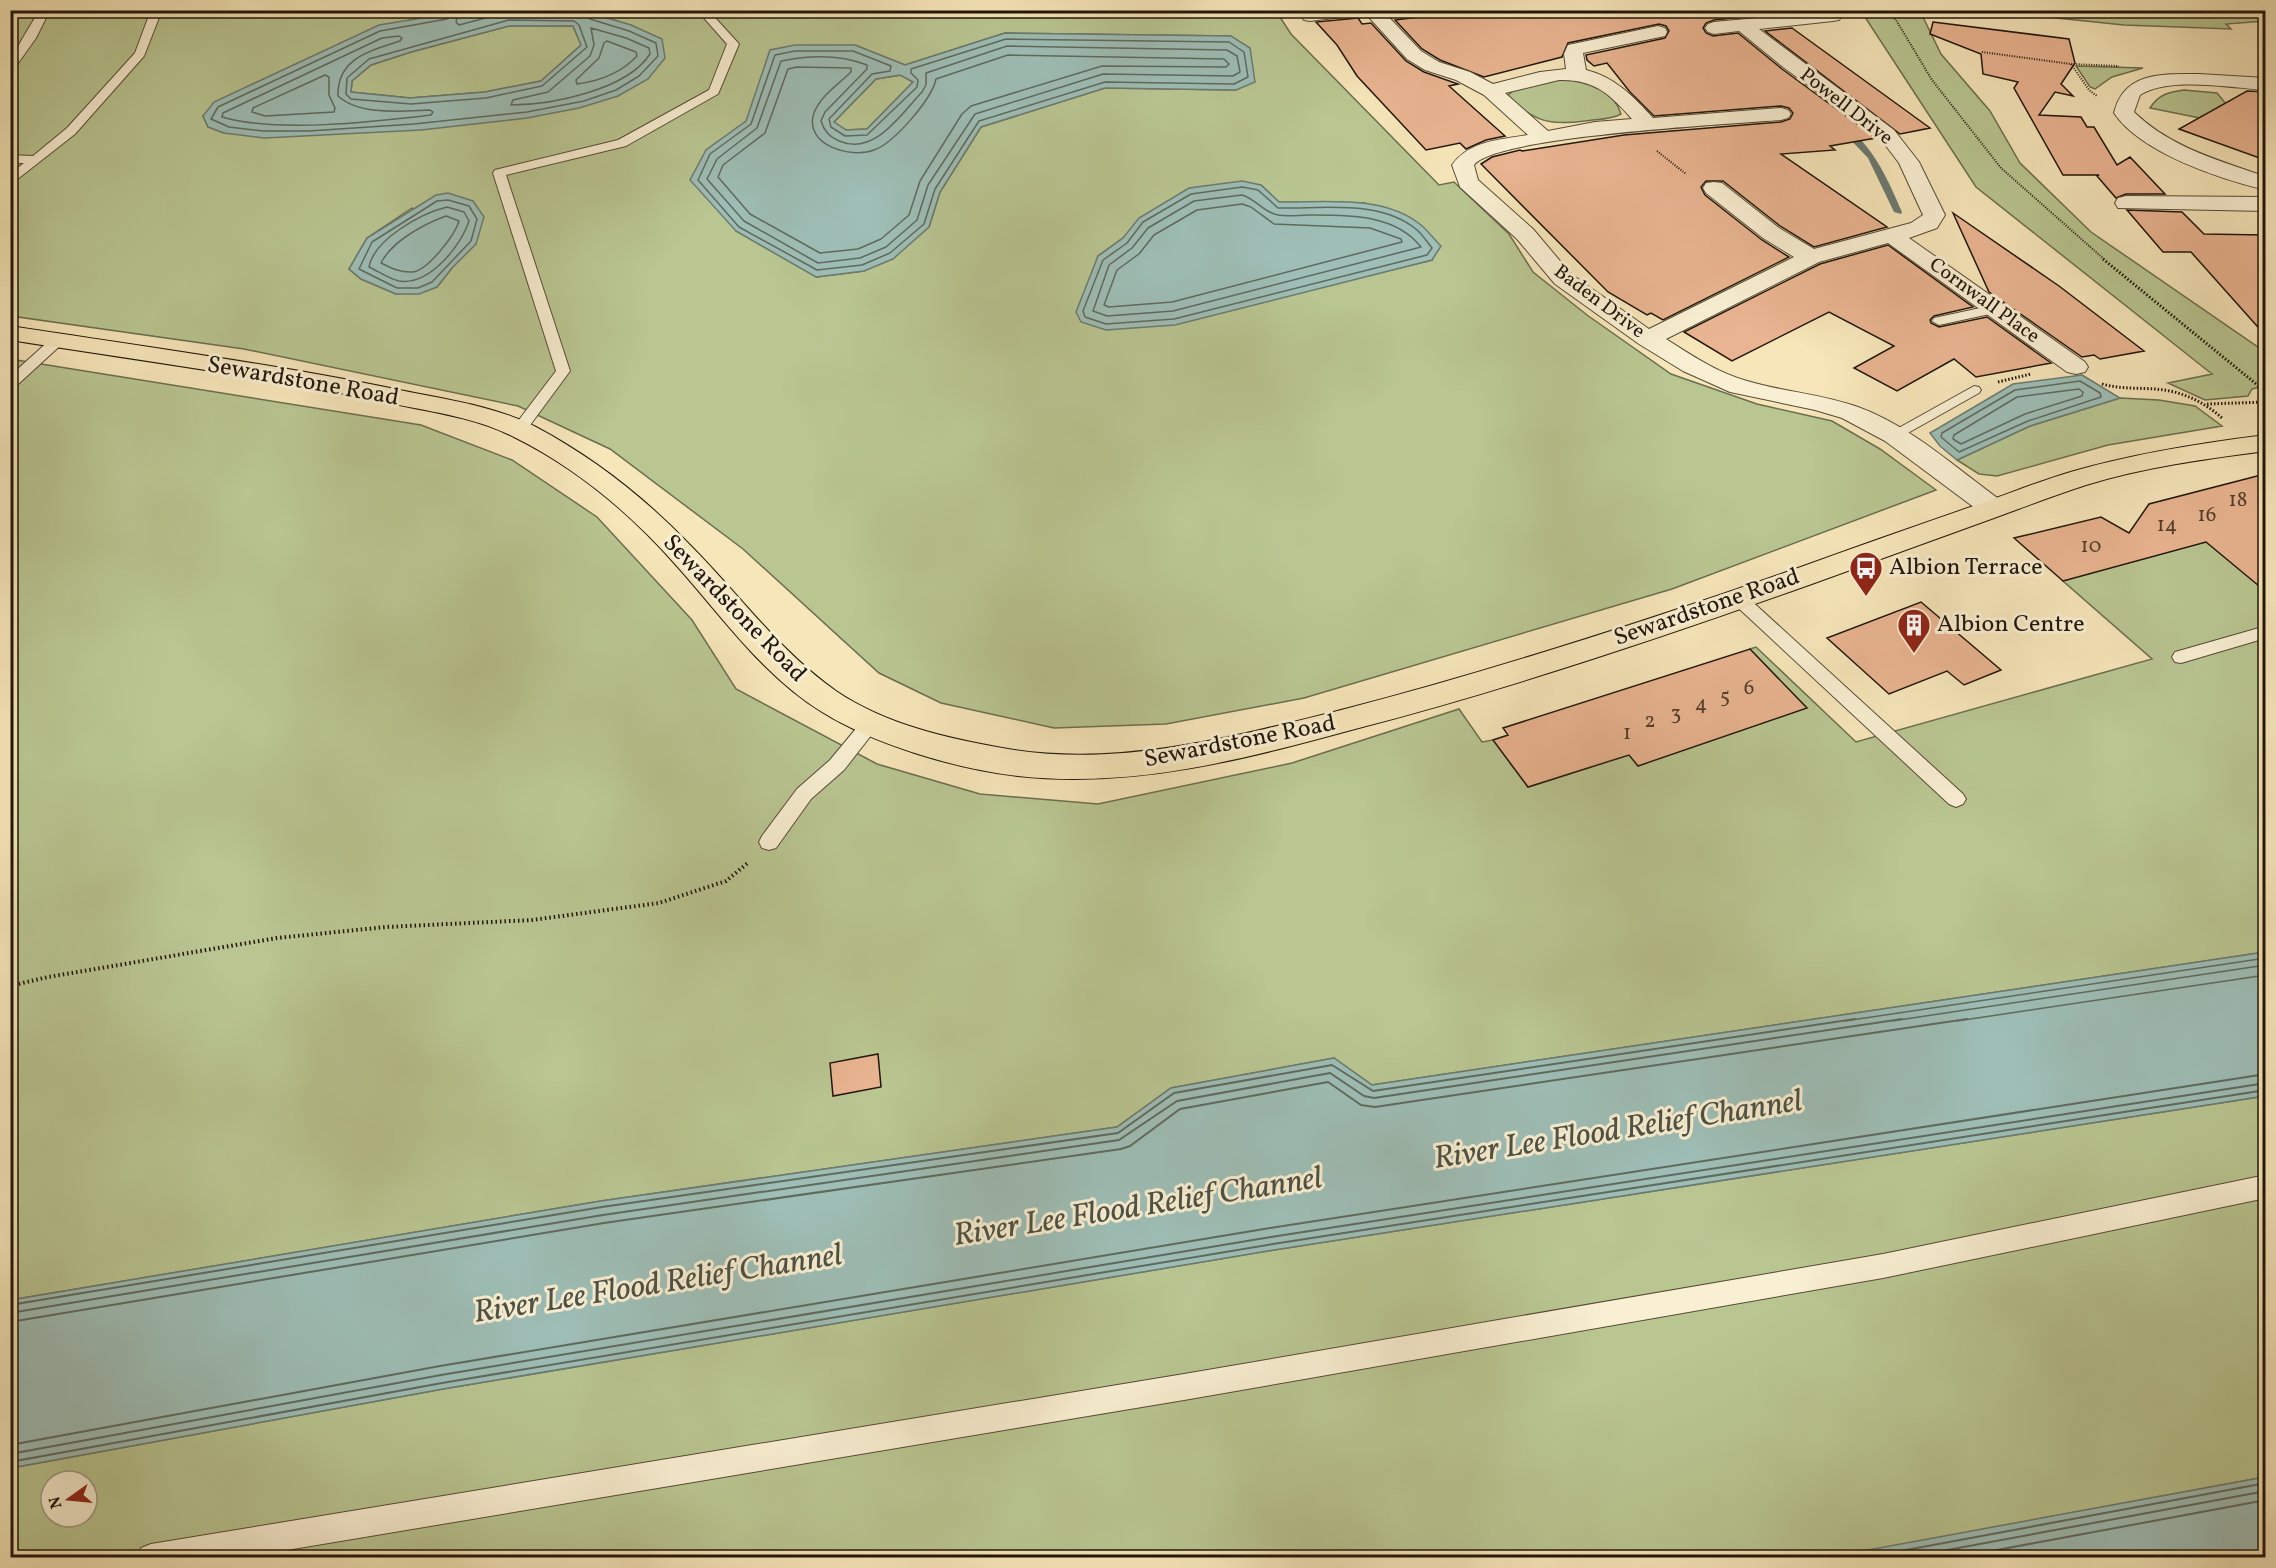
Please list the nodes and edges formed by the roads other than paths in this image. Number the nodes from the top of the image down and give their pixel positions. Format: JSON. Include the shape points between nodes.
{"nodes":[{"id":1,"x":45,"y":10,"type":"edge"},
{"id":2,"x":157,"y":10,"type":"edge"},
{"id":3,"x":702,"y":10,"type":"edge"},
{"id":4,"x":1359,"y":10,"type":"edge"},
{"id":5,"x":1372,"y":10,"type":"edge"},
{"id":6,"x":1310,"y":16,"type":"dead end"},
{"id":7,"x":1833,"y":16,"type":"dead end"},
{"id":8,"x":1743,"y":25,"type":"junction"},
{"id":9,"x":1713,"y":28,"type":"dead end"},
{"id":10,"x":1658,"y":32,"type":"dead end"},
{"id":11,"x":10,"y":68,"type":"edge"},
{"id":12,"x":1577,"y":73,"type":"junction"},
{"id":13,"x":2265,"y":84,"type":"edge"},
{"id":14,"x":1491,"y":91,"type":"junction"},
{"id":15,"x":1781,"y":114,"type":"dead end"},
{"id":16,"x":1647,"y":123,"type":"junction"},
{"id":17,"x":1543,"y":137,"type":"junction"},
{"id":18,"x":10,"y":159,"type":"edge"},
{"id":19,"x":36,"y":160,"type":"junction"},
{"id":20,"x":10,"y":181,"type":"edge"},
{"id":21,"x":2265,"y":184,"type":"edge"},
{"id":22,"x":1714,"y":188,"type":"dead end"},
{"id":23,"x":2126,"y":203,"type":"dead end"},
{"id":24,"x":2265,"y":204,"type":"edge"},
{"id":25,"x":1892,"y":236,"type":"junction"},
{"id":26,"x":1811,"y":257,"type":"junction"},
{"id":27,"x":1994,"y":309,"type":"junction"},
{"id":28,"x":1938,"y":321,"type":"dead end"},
{"id":29,"x":10,"y":333,"type":"edge"},
{"id":30,"x":1648,"y":339,"type":"junction"},
{"id":31,"x":57,"y":341,"type":"junction"},
{"id":32,"x":2076,"y":367,"type":"road end"},
{"id":33,"x":14,"y":376,"type":"edge"},
{"id":34,"x":1974,"y":390,"type":"road end"},
{"id":35,"x":520,"y":429,"type":"junction"},
{"id":36,"x":1894,"y":435,"type":"junction"},
{"id":37,"x":2259,"y":444,"type":"edge"},
{"id":38,"x":1992,"y":508,"type":"junction"},
{"id":39,"x":1739,"y":599,"type":"junction"},
{"id":40,"x":2265,"y":632,"type":"edge"},
{"id":41,"x":2181,"y":657,"type":"dead end"},
{"id":42,"x":871,"y":724,"type":"junction"},
{"id":43,"x":1956,"y":799,"type":"dead end"},
{"id":44,"x":769,"y":842,"type":"road end"},
{"id":45,"x":2265,"y":1186,"type":"edge"},
{"id":46,"x":151,"y":1557,"type":"edge"}],
"edges":[{"from":1,"to":11,"type":"lane"},
{"from":2,"to":19,"type":"lane","via":[[140,54],[71,131]]},
{"from":3,"to":35,"type":"lane","via":[[733,44],[714,92],[622,143],[499,173],[563,371]]},
{"from":4,"to":6,"type":"street"},
{"from":5,"to":14,"type":"street","via":[[1414,55]]},
{"from":7,"to":8,"type":"street"},
{"from":8,"to":9,"type":"street"},
{"from":8,"to":25,"type":"street","name":"Powell Drive","via":[[1887,134],[1909,162],[1934,215],[1929,223]]},
{"from":10,"to":12,"type":"street","via":[[1575,48]]},
{"from":12,"to":14,"type":"street","via":[[1563,72]]},
{"from":12,"to":16,"type":"street","via":[[1607,84],[1629,101]]},
{"from":13,"to":21,"type":"street","via":[[2151,84],[2129,96],[2124,113],[2147,135],[2166,146]]},
{"from":14,"to":17,"type":"street"},
{"from":15,"to":16,"type":"street","name":"Baden Drive"},
{"from":16,"to":17,"type":"street","name":"Baden Drive"},
{"from":17,"to":30,"type":"street","name":"Baden Drive","via":[[1485,149],[1469,157],[1463,165],[1468,182],[1525,234],[1563,279]]},
{"from":18,"to":19,"type":"lane"},
{"from":19,"to":20,"type":"lane"},
{"from":22,"to":26,"type":"street","via":[[1771,233]]},
{"from":23,"to":24,"type":"street"},
{"from":25,"to":26,"type":"street","name":"Powell Drive"},
{"from":25,"to":27,"type":"street","name":"Cornwall Place"},
{"from":26,"to":30,"type":"street","name":"Powell Drive"},
{"from":27,"to":28,"type":"lane"},
{"from":27,"to":32,"type":"street","name":"Cornwall Place"},
{"from":29,"to":31,"type":"main road","name":"Sewardstone Road"},
{"from":30,"to":36,"type":"street","name":"Baden Drive","via":[[1692,366],[1739,387],[1820,403],[1851,413]]},
{"from":31,"to":33,"type":"lane"},
{"from":31,"to":35,"type":"main road","name":"Sewardstone Road","via":[[352,388],[476,414]]},
{"from":34,"to":36,"type":"lane"},
{"from":35,"to":42,"type":"main road","name":"Sewardstone Road","via":[[570,458],[628,501],[683,554],[788,669],[829,702]]},
{"from":36,"to":38,"type":"street","name":"Baden Drive"},
{"from":37,"to":38,"type":"main road","name":"Sewardstone Road","via":[[2181,454],[2080,478]]},
{"from":38,"to":39,"type":"main road","name":"Sewardstone Road"},
{"from":39,"to":42,"type":"main road","name":"Sewardstone Road","via":[[1455,691],[1254,744],[1172,760],[1084,767],[1015,763],[934,746]]},
{"from":39,"to":43,"type":"lane"},
{"from":40,"to":41,"type":"lane"},
{"from":42,"to":44,"type":"lane","via":[[837,765],[804,794]]},
{"from":45,"to":46,"type":"lane","via":[[1883,1266],[1196,1385]]}]}
